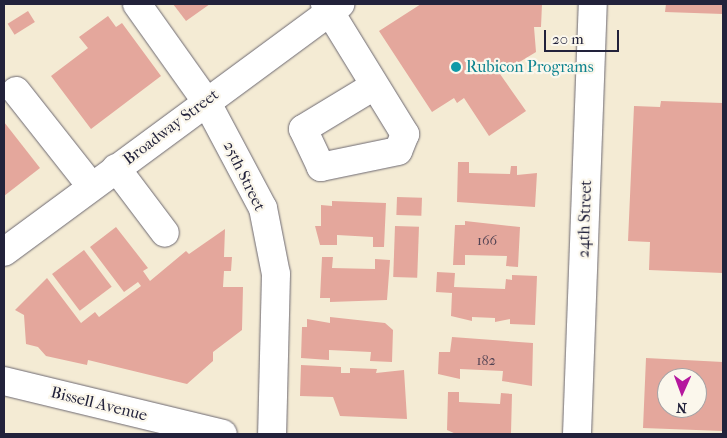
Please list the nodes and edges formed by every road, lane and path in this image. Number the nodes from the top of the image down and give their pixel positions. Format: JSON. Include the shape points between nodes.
{"nodes":[{"id":1,"x":137,"y":4,"type":"edge"},
{"id":2,"x":593,"y":4,"type":"edge"},
{"id":3,"x":332,"y":6,"type":"edge"},
{"id":4,"x":374,"y":86,"type":"dead end"},
{"id":5,"x":16,"y":91,"type":"dead end"},
{"id":6,"x":206,"y":100,"type":"junction"},
{"id":7,"x":116,"y":168,"type":"junction"},
{"id":8,"x":91,"y":186,"type":"junction"},
{"id":9,"x":165,"y":233,"type":"dead end"},
{"id":10,"x":4,"y":252,"type":"edge"},
{"id":11,"x":4,"y":381,"type":"edge"},
{"id":12,"x":163,"y":427,"type":"edge"},
{"id":13,"x":223,"y":434,"type":"edge"},
{"id":14,"x":272,"y":434,"type":"edge"},
{"id":15,"x":577,"y":434,"type":"edge"}],
"edges":[{"from":1,"to":6,"type":"street","name":"25th Street"},
{"from":2,"to":15,"type":"street","name":"24th Street"},
{"from":3,"to":4,"type":"street"},
{"from":3,"to":6,"type":"street","name":"Broadway Street"},
{"from":5,"to":8,"type":"street"},
{"from":6,"to":7,"type":"street","name":"Broadway Street"},
{"from":6,"to":14,"type":"street","name":"25th Street","via":[[265,217],[276,274]]},
{"from":7,"to":8,"type":"street","name":"Broadway Street"},
{"from":7,"to":9,"type":"street"},
{"from":8,"to":10,"type":"street","name":"Broadway Street"},
{"from":11,"to":12,"type":"street","name":"Bissell Avenue"},
{"from":12,"to":13,"type":"street","name":"Bissell Avenue"}]}
